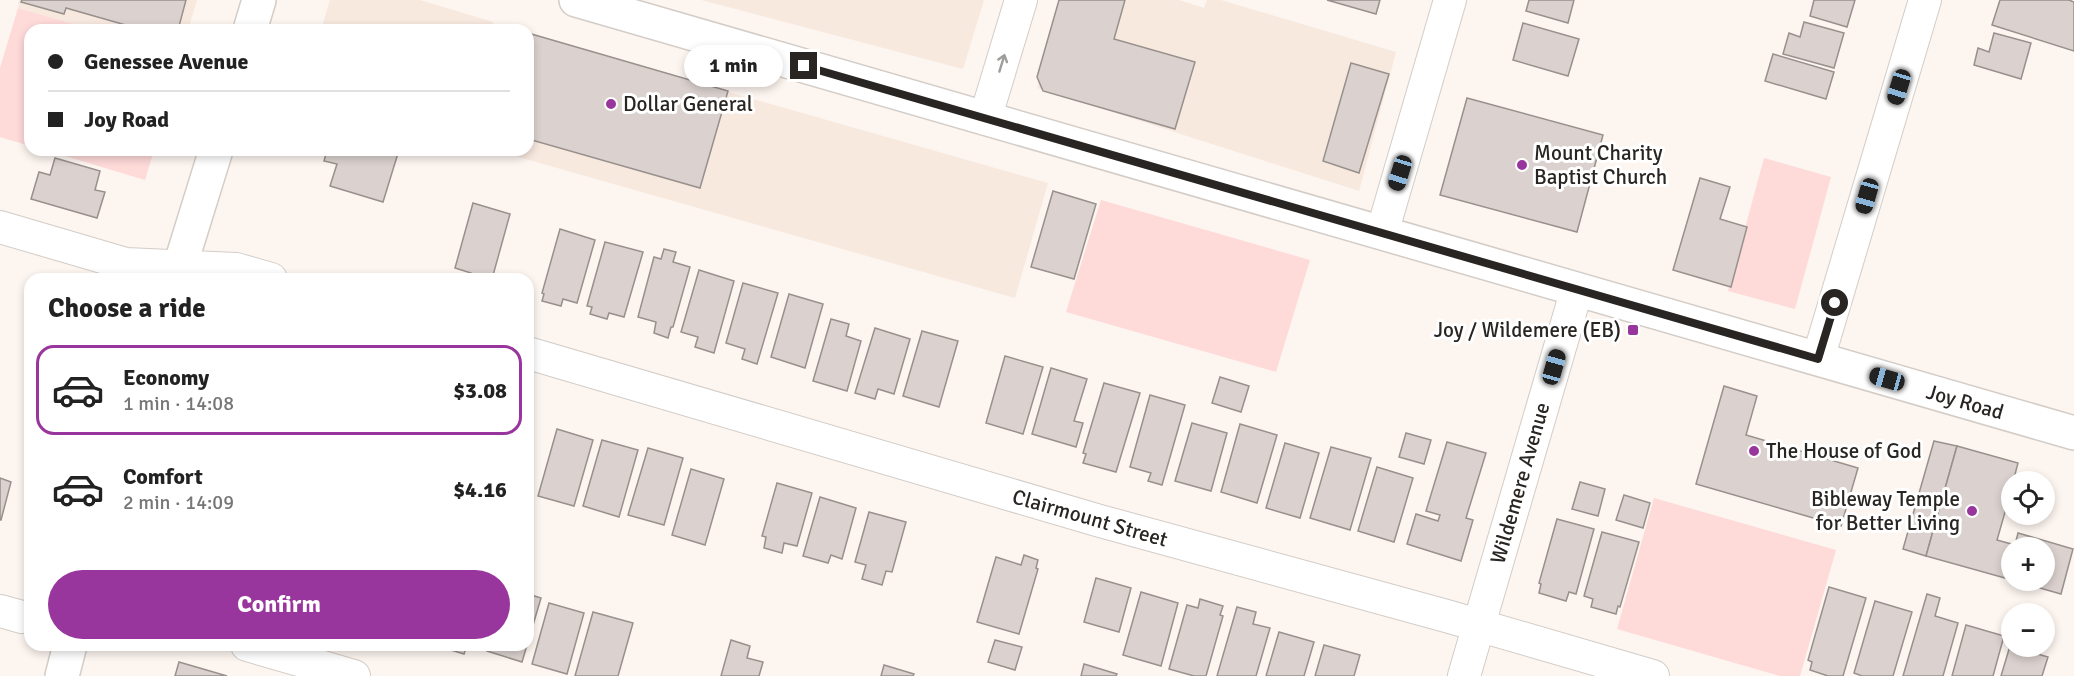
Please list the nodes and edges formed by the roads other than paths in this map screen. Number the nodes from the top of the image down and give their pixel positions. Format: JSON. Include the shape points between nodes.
{"nodes":[{"id":1,"x":259,"y":0,"type":"edge"},
{"id":2,"x":576,"y":0,"type":"edge"},
{"id":3,"x":1021,"y":0,"type":"edge"},
{"id":4,"x":1450,"y":0,"type":"edge"},
{"id":5,"x":1925,"y":0,"type":"edge"},
{"id":6,"x":252,"y":24,"type":"edge"},
{"id":7,"x":985,"y":119,"type":"junction"},
{"id":8,"x":214,"y":156,"type":"edge"},
{"id":9,"x":0,"y":227,"type":"edge"},
{"id":10,"x":1382,"y":233,"type":"junction"},
{"id":11,"x":178,"y":273,"type":"edge"},
{"id":12,"x":250,"y":273,"type":"edge"},
{"id":13,"x":1577,"y":289,"type":"junction"},
{"id":14,"x":534,"y":355,"type":"edge"},
{"id":15,"x":1818,"y":359,"type":"junction"},
{"id":16,"x":2074,"y":433,"type":"edge"},
{"id":17,"x":0,"y":611,"type":"edge"},
{"id":18,"x":24,"y":617,"type":"edge"},
{"id":19,"x":1478,"y":627,"type":"junction"},
{"id":20,"x":68,"y":651,"type":"edge"},
{"id":21,"x":268,"y":651,"type":"edge"},
{"id":22,"x":62,"y":676,"type":"edge"},
{"id":23,"x":354,"y":676,"type":"edge"},
{"id":24,"x":1464,"y":676,"type":"edge"},
{"id":25,"x":1653,"y":676,"type":"edge"}],
"edges":[{"from":1,"to":6,"type":"street"},
{"from":2,"to":7,"type":"street","name":"Joy Road"},
{"from":7,"to":3,"type":"street","one_way":true},
{"from":4,"to":10,"type":"street"},
{"from":5,"to":15,"type":"street"},
{"from":7,"to":10,"type":"street","name":"Joy Road"},
{"from":8,"to":11,"type":"street"},
{"from":9,"to":11,"type":"street","via":[[126,264]]},
{"from":10,"to":13,"type":"street","name":"Joy Road"},
{"from":11,"to":12,"type":"street","via":[[236,269]]},
{"from":13,"to":15,"type":"street","name":"Joy Road"},
{"from":13,"to":19,"type":"street","name":"Wildemere Avenue"},
{"from":14,"to":19,"type":"street","name":"Clairmount Street","via":[[1088,518]]},
{"from":15,"to":16,"type":"street","name":"Joy Road"},
{"from":17,"to":18,"type":"street"},
{"from":19,"to":24,"type":"street","name":"Wildemere Avenue"},
{"from":19,"to":25,"type":"street","name":"Clairmount Street"},
{"from":20,"to":22,"type":"street"},
{"from":21,"to":23,"type":"street"}]}
